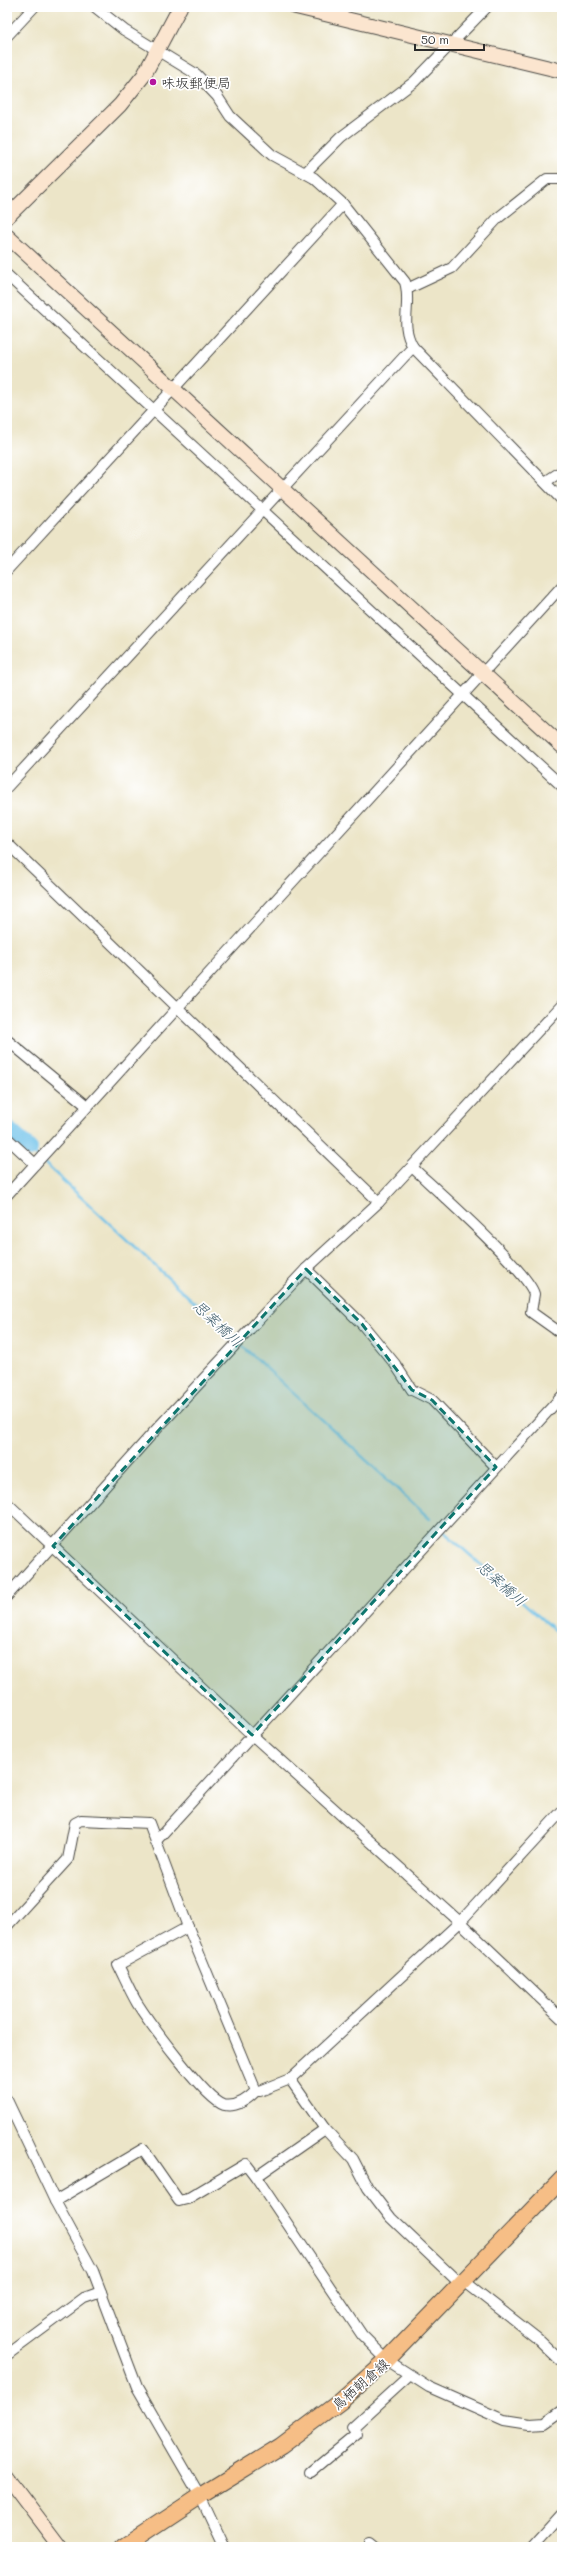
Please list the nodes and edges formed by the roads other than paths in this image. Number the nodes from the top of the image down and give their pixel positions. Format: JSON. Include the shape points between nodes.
{"nodes":[{"id":1,"x":34,"y":7,"type":"edge"},
{"id":2,"x":95,"y":7,"type":"edge"},
{"id":3,"x":180,"y":7,"type":"edge"},
{"id":4,"x":296,"y":7,"type":"edge"},
{"id":5,"x":486,"y":7,"type":"edge"},
{"id":6,"x":7,"y":36,"type":"edge"},
{"id":7,"x":449,"y":44,"type":"junction"},
{"id":8,"x":157,"y":51,"type":"junction"},
{"id":9,"x":562,"y":71,"type":"edge"},
{"id":10,"x":306,"y":172,"type":"junction"},
{"id":11,"x":562,"y":179,"type":"edge"},
{"id":12,"x":343,"y":204,"type":"junction"},
{"id":13,"x":7,"y":217,"type":"edge"},
{"id":14,"x":7,"y":236,"type":"edge"},
{"id":15,"x":7,"y":275,"type":"edge"},
{"id":16,"x":407,"y":289,"type":"junction"},
{"id":17,"x":413,"y":347,"type":"junction"},
{"id":18,"x":174,"y":389,"type":"junction"},
{"id":19,"x":154,"y":411,"type":"junction"},
{"id":20,"x":562,"y":471,"type":"edge"},
{"id":21,"x":545,"y":482,"type":"junction"},
{"id":22,"x":281,"y":488,"type":"junction"},
{"id":23,"x":562,"y":500,"type":"edge"},
{"id":24,"x":262,"y":509,"type":"junction"},
{"id":25,"x":7,"y":570,"type":"edge"},
{"id":26,"x":562,"y":586,"type":"edge"},
{"id":27,"x":483,"y":674,"type":"junction"},
{"id":28,"x":464,"y":696,"type":"junction"},
{"id":29,"x":562,"y":746,"type":"edge"},
{"id":30,"x":562,"y":786,"type":"edge"},
{"id":31,"x":7,"y":787,"type":"edge"},
{"id":32,"x":7,"y":843,"type":"edge"},
{"id":33,"x":562,"y":1005,"type":"edge"},
{"id":34,"x":178,"y":1007,"type":"junction"},
{"id":35,"x":7,"y":1040,"type":"edge"},
{"id":36,"x":87,"y":1106,"type":"junction"},
{"id":37,"x":7,"y":1138,"type":"edge"},
{"id":38,"x":36,"y":1163,"type":"junction"},
{"id":39,"x":412,"y":1167,"type":"junction"},
{"id":40,"x":7,"y":1195,"type":"edge"},
{"id":41,"x":379,"y":1202,"type":"junction"},
{"id":42,"x":306,"y":1269,"type":"junction"},
{"id":43,"x":562,"y":1334,"type":"edge"},
{"id":44,"x":562,"y":1396,"type":"edge"},
{"id":45,"x":496,"y":1467,"type":"junction"},
{"id":46,"x":7,"y":1503,"type":"edge"},
{"id":47,"x":53,"y":1546,"type":"junction"},
{"id":48,"x":7,"y":1596,"type":"edge"},
{"id":49,"x":252,"y":1735,"type":"junction"},
{"id":50,"x":562,"y":1811,"type":"edge"},
{"id":51,"x":156,"y":1841,"type":"junction"},
{"id":52,"x":460,"y":1922,"type":"junction"},
{"id":53,"x":7,"y":1926,"type":"edge"},
{"id":54,"x":188,"y":1927,"type":"junction"},
{"id":55,"x":562,"y":2020,"type":"edge"},
{"id":56,"x":290,"y":2079,"type":"junction"},
{"id":57,"x":256,"y":2091,"type":"junction"},
{"id":58,"x":7,"y":2100,"type":"edge"},
{"id":59,"x":325,"y":2129,"type":"junction"},
{"id":60,"x":256,"y":2176,"type":"junction"},
{"id":61,"x":562,"y":2179,"type":"edge"},
{"id":62,"x":55,"y":2201,"type":"junction"},
{"id":63,"x":464,"y":2282,"type":"junction"},
{"id":64,"x":101,"y":2292,"type":"junction"},
{"id":65,"x":7,"y":2355,"type":"edge"},
{"id":66,"x":387,"y":2360,"type":"junction"},
{"id":67,"x":562,"y":2362,"type":"edge"},
{"id":68,"x":409,"y":2376,"type":"junction"},
{"id":69,"x":562,"y":2411,"type":"edge"},
{"id":70,"x":311,"y":2472,"type":"dead end"},
{"id":71,"x":7,"y":2477,"type":"edge"},
{"id":72,"x":200,"y":2496,"type":"junction"},
{"id":73,"x":562,"y":2514,"type":"edge"},
{"id":74,"x":60,"y":2547,"type":"edge"},
{"id":75,"x":123,"y":2547,"type":"edge"},
{"id":76,"x":224,"y":2547,"type":"edge"},
{"id":77,"x":532,"y":2547,"type":"edge"}],
"edges":[{"from":1,"to":6,"type":"street"},
{"from":2,"to":8,"type":"street"},
{"from":3,"to":8,"type":"street"},
{"from":4,"to":7,"type":"street"},
{"from":5,"to":7,"type":"street"},
{"from":7,"to":9,"type":"street"},
{"from":7,"to":10,"type":"street","via":[[414,82],[341,137]]},
{"from":8,"to":10,"type":"street","via":[[196,74],[217,96],[230,116],[272,155]]},
{"from":8,"to":13,"type":"street","via":[[144,75],[120,105]]},
{"from":10,"to":12,"type":"street"},
{"from":11,"to":16,"type":"street","via":[[547,179],[498,218],[452,268]]},
{"from":12,"to":16,"type":"street","via":[[397,271]]},
{"from":12,"to":18,"type":"street"},
{"from":14,"to":18,"type":"street"},
{"from":15,"to":19,"type":"street"},
{"from":16,"to":17,"type":"street","via":[[404,326]]},
{"from":17,"to":21,"type":"street"},
{"from":17,"to":22,"type":"street"},
{"from":18,"to":19,"type":"street"},
{"from":18,"to":22,"type":"street"},
{"from":19,"to":24,"type":"street"},
{"from":19,"to":25,"type":"street"},
{"from":20,"to":21,"type":"street"},
{"from":21,"to":23,"type":"street"},
{"from":22,"to":24,"type":"street"},
{"from":22,"to":27,"type":"street"},
{"from":24,"to":28,"type":"street"},
{"from":24,"to":31,"type":"street"},
{"from":26,"to":27,"type":"street"},
{"from":27,"to":28,"type":"street"},
{"from":27,"to":29,"type":"street"},
{"from":28,"to":30,"type":"street"},
{"from":28,"to":34,"type":"street"},
{"from":32,"to":34,"type":"street"},
{"from":33,"to":39,"type":"street"},
{"from":34,"to":36,"type":"street"},
{"from":34,"to":41,"type":"street"},
{"from":35,"to":36,"type":"street"},
{"from":36,"to":38,"type":"street"},
{"from":37,"to":38,"type":"street"},
{"from":38,"to":40,"type":"street"},
{"from":39,"to":41,"type":"street"},
{"from":39,"to":43,"type":"street","via":[[496,1248],[526,1281],[534,1294],[531,1312]]},
{"from":41,"to":42,"type":"street"},
{"from":42,"to":45,"type":"street","via":[[370,1332],[412,1390],[432,1400]]},
{"from":42,"to":47,"type":"street","via":[[152,1434]]},
{"from":44,"to":45,"type":"street"},
{"from":45,"to":49,"type":"street"},
{"from":46,"to":47,"type":"street"},
{"from":47,"to":48,"type":"street"},
{"from":47,"to":49,"type":"street"},
{"from":49,"to":51,"type":"street"},
{"from":49,"to":52,"type":"street"},
{"from":50,"to":52,"type":"street"},
{"from":51,"to":53,"type":"street","via":[[149,1823],[82,1820],[76,1823],[68,1859]]},
{"from":51,"to":54,"type":"street"},
{"from":52,"to":55,"type":"street"},
{"from":52,"to":56,"type":"street"},
{"from":54,"to":57,"type":"street"},
{"from":54,"to":57,"type":"street","via":[[118,1965],[136,2002],[158,2033],[212,2097],[226,2106],[238,2104]]},
{"from":56,"to":57,"type":"street"},
{"from":56,"to":59,"type":"street"},
{"from":58,"to":62,"type":"street"},
{"from":59,"to":60,"type":"street"},
{"from":59,"to":63,"type":"street","via":[[353,2160],[368,2188],[391,2218],[454,2278]]},
{"from":60,"to":62,"type":"street","via":[[248,2165],[243,2164],[179,2202],[143,2149]]},
{"from":60,"to":66,"type":"street","via":[[362,2335]]},
{"from":61,"to":63,"type":"main road","name":"鳥栖朝倉線"},
{"from":62,"to":64,"type":"street"},
{"from":63,"to":66,"type":"main road","name":"鳥栖朝倉線"},
{"from":63,"to":67,"type":"street","via":[[538,2339]]},
{"from":64,"to":65,"type":"street","via":[[84,2298]]},
{"from":64,"to":72,"type":"street","via":[[137,2387]]},
{"from":66,"to":68,"type":"street"},
{"from":66,"to":72,"type":"main road","name":"鳥栖朝倉線","via":[[300,2433]]},
{"from":68,"to":69,"type":"street","via":[[470,2407],[504,2420],[530,2424],[545,2423]]},
{"from":68,"to":70,"type":"street","via":[[352,2428],[357,2434]]},
{"from":71,"to":74,"type":"street"},
{"from":72,"to":75,"type":"main road","name":"鳥栖朝倉線"},
{"from":72,"to":76,"type":"street"},
{"from":73,"to":77,"type":"street"}]}
